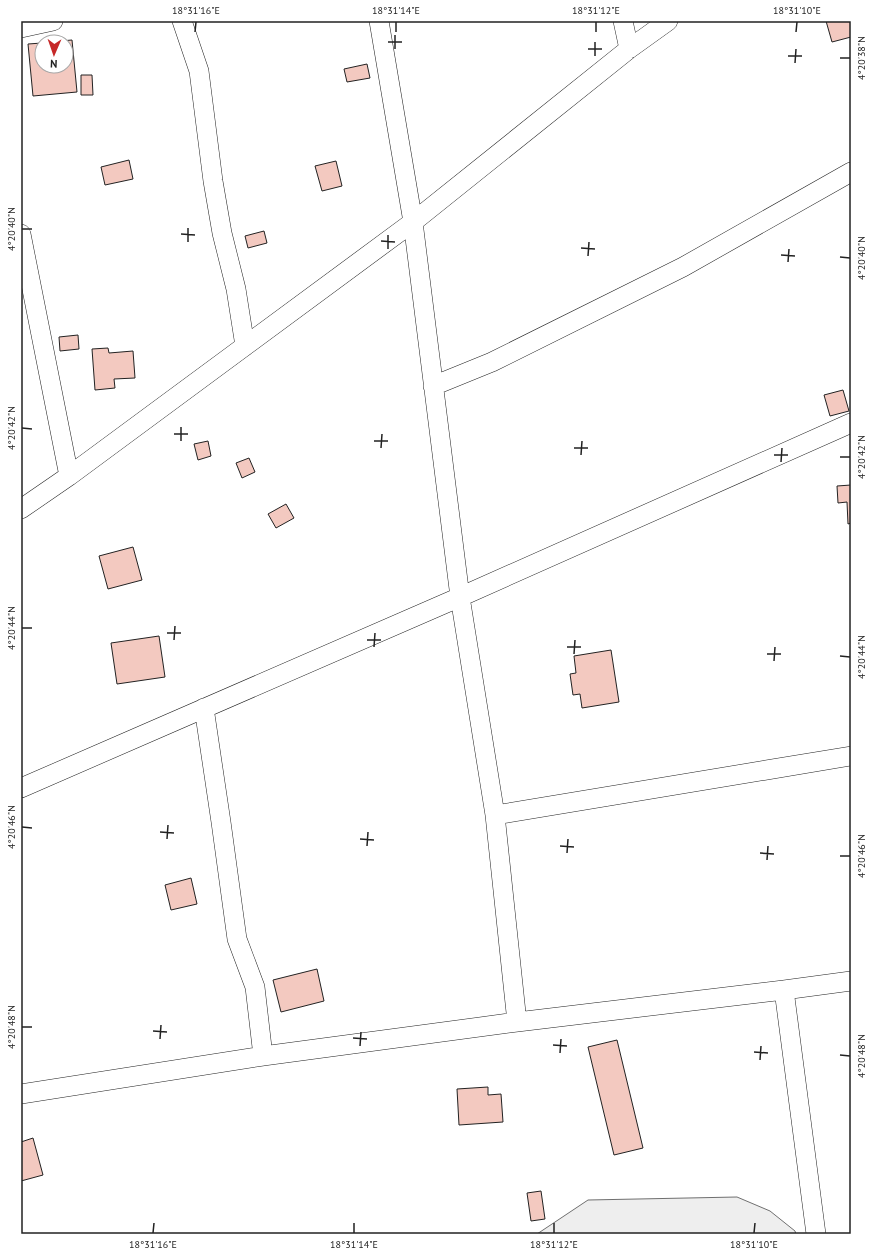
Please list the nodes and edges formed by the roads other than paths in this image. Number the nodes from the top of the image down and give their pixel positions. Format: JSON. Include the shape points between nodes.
{"nodes":[{"id":1,"x":53,"y":21,"type":"edge"},
{"id":2,"x":182,"y":21,"type":"edge"},
{"id":3,"x":379,"y":21,"type":"edge"},
{"id":4,"x":623,"y":21,"type":"edge"},
{"id":5,"x":668,"y":21,"type":"edge"},
{"id":6,"x":21,"y":28,"type":"edge"},
{"id":7,"x":629,"y":49,"type":"junction"},
{"id":8,"x":851,"y":172,"type":"edge"},
{"id":9,"x":413,"y":222,"type":"junction"},
{"id":10,"x":21,"y":234,"type":"edge"},
{"id":11,"x":245,"y":346,"type":"junction"},
{"id":12,"x":433,"y":386,"type":"junction"},
{"id":13,"x":851,"y":423,"type":"edge"},
{"id":14,"x":69,"y":476,"type":"junction"},
{"id":15,"x":21,"y":509,"type":"edge"},
{"id":16,"x":460,"y":597,"type":"junction"},
{"id":17,"x":204,"y":708,"type":"junction"},
{"id":18,"x":851,"y":756,"type":"edge"},
{"id":19,"x":21,"y":788,"type":"edge"},
{"id":20,"x":495,"y":815,"type":"junction"},
{"id":21,"x":851,"y":981,"type":"edge"},
{"id":22,"x":784,"y":990,"type":"junction"},
{"id":23,"x":517,"y":1022,"type":"junction"},
{"id":24,"x":263,"y":1056,"type":"junction"},
{"id":25,"x":21,"y":1094,"type":"edge"},
{"id":26,"x":816,"y":1234,"type":"edge"}],
"edges":[{"from":1,"to":6,"type":"street"},
{"from":2,"to":11,"type":"street","via":[[199,71],[213,181],[222,233],[236,288]]},
{"from":3,"to":9,"type":"street"},
{"from":4,"to":7,"type":"street"},
{"from":5,"to":7,"type":"street"},
{"from":7,"to":9,"type":"street"},
{"from":8,"to":12,"type":"street","via":[[676,270],[492,362]]},
{"from":9,"to":11,"type":"street"},
{"from":9,"to":12,"type":"street"},
{"from":10,"to":14,"type":"street"},
{"from":11,"to":14,"type":"street"},
{"from":12,"to":16,"type":"street"},
{"from":13,"to":16,"type":"street"},
{"from":14,"to":15,"type":"street"},
{"from":16,"to":17,"type":"street"},
{"from":16,"to":20,"type":"street"},
{"from":17,"to":19,"type":"street"},
{"from":17,"to":24,"type":"street","via":[[237,939],[255,987]]},
{"from":18,"to":20,"type":"street"},
{"from":20,"to":23,"type":"street"},
{"from":21,"to":22,"type":"street"},
{"from":22,"to":23,"type":"street"},
{"from":22,"to":26,"type":"street"},
{"from":23,"to":24,"type":"street"},
{"from":24,"to":25,"type":"street"}]}
